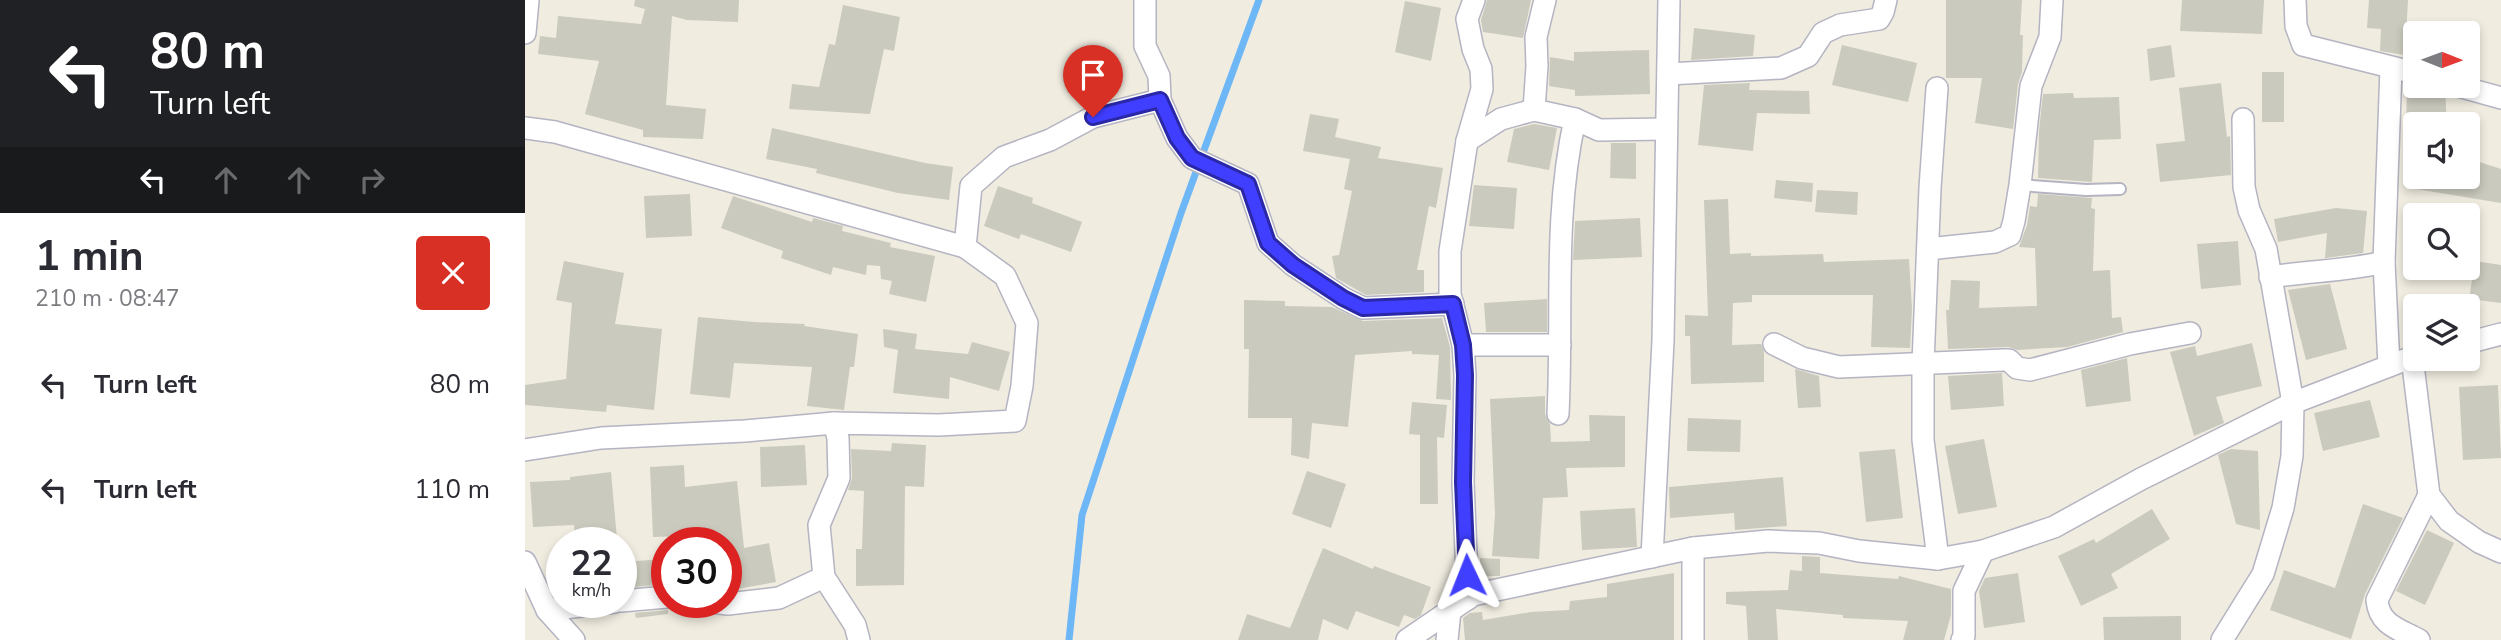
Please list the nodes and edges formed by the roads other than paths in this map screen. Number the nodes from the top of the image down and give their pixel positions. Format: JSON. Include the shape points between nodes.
{"nodes":[{"id":1,"x":528,"y":0,"type":"edge"},
{"id":2,"x":1145,"y":0,"type":"edge"},
{"id":3,"x":1474,"y":0,"type":"edge"},
{"id":4,"x":1545,"y":0,"type":"edge"},
{"id":5,"x":1669,"y":0,"type":"edge"},
{"id":6,"x":1886,"y":0,"type":"edge"},
{"id":7,"x":2052,"y":0,"type":"edge"},
{"id":8,"x":2295,"y":0,"type":"edge"},
{"id":9,"x":525,"y":33,"type":"edge"},
{"id":10,"x":2391,"y":68,"type":"junction"},
{"id":11,"x":2403,"y":70,"type":"edge"},
{"id":12,"x":1668,"y":74,"type":"junction"},
{"id":13,"x":1937,"y":88,"type":"dead end"},
{"id":14,"x":2480,"y":92,"type":"edge"},
{"id":15,"x":2501,"y":98,"type":"edge"},
{"id":16,"x":1160,"y":100,"type":"junction"},
{"id":17,"x":1534,"y":110,"type":"junction"},
{"id":18,"x":2243,"y":119,"type":"dead end"},
{"id":19,"x":1575,"y":120,"type":"junction"},
{"id":20,"x":525,"y":128,"type":"edge"},
{"id":21,"x":1666,"y":129,"type":"junction"},
{"id":22,"x":1467,"y":141,"type":"junction"},
{"id":23,"x":2020,"y":185,"type":"junction"},
{"id":24,"x":2120,"y":189,"type":"dead end"},
{"id":25,"x":965,"y":247,"type":"junction"},
{"id":26,"x":1928,"y":249,"type":"junction"},
{"id":27,"x":2384,"y":262,"type":"junction"},
{"id":28,"x":2270,"y":277,"type":"junction"},
{"id":29,"x":1453,"y":304,"type":"junction"},
{"id":30,"x":2190,"y":333,"type":"dead end"},
{"id":31,"x":2501,"y":334,"type":"edge"},
{"id":32,"x":2480,"y":340,"type":"edge"},
{"id":33,"x":1774,"y":344,"type":"dead end"},
{"id":34,"x":1463,"y":345,"type":"junction"},
{"id":35,"x":1560,"y":345,"type":"junction"},
{"id":36,"x":2403,"y":360,"type":"edge"},
{"id":37,"x":1923,"y":364,"type":"junction"},
{"id":38,"x":2389,"y":366,"type":"junction"},
{"id":39,"x":2416,"y":371,"type":"edge"},
{"id":40,"x":2293,"y":403,"type":"junction"},
{"id":41,"x":1558,"y":414,"type":"dead end"},
{"id":42,"x":834,"y":424,"type":"junction"},
{"id":43,"x":525,"y":450,"type":"edge"},
{"id":44,"x":2429,"y":495,"type":"junction"},
{"id":45,"x":1693,"y":548,"type":"junction"},
{"id":46,"x":1983,"y":551,"type":"junction"},
{"id":47,"x":2501,"y":552,"type":"edge"},
{"id":48,"x":1652,"y":557,"type":"junction"},
{"id":49,"x":1938,"y":559,"type":"junction"},
{"id":50,"x":525,"y":562,"type":"edge"},
{"id":51,"x":824,"y":577,"type":"junction"},
{"id":52,"x":742,"y":602,"type":"edge"},
{"id":53,"x":1459,"y":605,"type":"junction"},
{"id":54,"x":546,"y":608,"type":"edge"},
{"id":55,"x":554,"y":618,"type":"edge"},
{"id":56,"x":861,"y":635,"type":"edge"},
{"id":57,"x":574,"y":640,"type":"edge"},
{"id":58,"x":1407,"y":640,"type":"edge"},
{"id":59,"x":1447,"y":640,"type":"edge"},
{"id":60,"x":1693,"y":640,"type":"edge"},
{"id":61,"x":1962,"y":640,"type":"edge"},
{"id":62,"x":2223,"y":640,"type":"edge"},
{"id":63,"x":2419,"y":640,"type":"edge"}],
"edges":[{"from":1,"to":9,"type":"street"},
{"from":2,"to":16,"type":"street","via":[[1145,47],[1159,76]]},
{"from":3,"to":22,"type":"street","via":[[1467,19],[1482,89]]},
{"from":4,"to":17,"type":"street","via":[[1536,37]]},
{"from":5,"to":12,"type":"street"},
{"from":6,"to":12,"type":"street","via":[[1879,19],[1840,24],[1823,33],[1808,56],[1781,68]]},
{"from":7,"to":23,"type":"street","via":[[2050,37],[2031,86]]},
{"from":8,"to":10,"type":"street","via":[[2296,26],[2303,45]]},
{"from":10,"to":11,"type":"street"},
{"from":10,"to":27,"type":"street"},
{"from":12,"to":21,"type":"street"},
{"from":13,"to":26,"type":"street"},
{"from":14,"to":15,"type":"street"},
{"from":16,"to":25,"type":"street","via":[[1093,117],[1004,157],[971,186]]},
{"from":16,"to":29,"type":"street","via":[[1192,158],[1248,184],[1268,243],[1293,265],[1363,308]]},
{"from":17,"to":19,"type":"street"},
{"from":17,"to":22,"type":"street","via":[[1501,119]]},
{"from":18,"to":28,"type":"street","via":[[2244,187],[2266,249]]},
{"from":19,"to":21,"type":"street","via":[[1599,130]]},
{"from":19,"to":35,"type":"street","via":[[1566,160],[1560,230]]},
{"from":20,"to":25,"type":"street","via":[[555,132]]},
{"from":21,"to":48,"type":"street","via":[[1664,341]]},
{"from":22,"to":29,"type":"street","via":[[1450,251]]},
{"from":23,"to":24,"type":"lane"},
{"from":23,"to":26,"type":"street","via":[[2010,235],[1995,242]]},
{"from":25,"to":42,"type":"street","via":[[1005,276],[1027,323],[1014,421]]},
{"from":26,"to":37,"type":"street"},
{"from":27,"to":28,"type":"street"},
{"from":27,"to":38,"type":"street"},
{"from":28,"to":40,"type":"street"},
{"from":29,"to":34,"type":"street"},
{"from":30,"to":37,"type":"street","via":[[2030,370],[2017,368],[2009,360]]},
{"from":31,"to":32,"type":"street"},
{"from":33,"to":37,"type":"street","via":[[1802,358],[1839,367]]},
{"from":34,"to":35,"type":"street"},
{"from":34,"to":53,"type":"street"},
{"from":35,"to":41,"type":"street"},
{"from":36,"to":38,"type":"street"},
{"from":37,"to":49,"type":"street","via":[[1923,440]]},
{"from":38,"to":40,"type":"street"},
{"from":39,"to":44,"type":"street"},
{"from":40,"to":46,"type":"street","via":[[2054,527]]},
{"from":40,"to":62,"type":"street","via":[[2292,456],[2283,508],[2263,574]]},
{"from":42,"to":43,"type":"street","via":[[601,438]]},
{"from":42,"to":51,"type":"street","via":[[839,478],[820,525]]},
{"from":44,"to":47,"type":"street","via":[[2449,521]]},
{"from":44,"to":63,"type":"street","via":[[2377,600],[2382,620]]},
{"from":45,"to":48,"type":"street"},
{"from":45,"to":49,"type":"street","via":[[1800,542]]},
{"from":45,"to":60,"type":"street"},
{"from":46,"to":49,"type":"street"},
{"from":46,"to":61,"type":"street","via":[[1964,591]]},
{"from":48,"to":53,"type":"street","via":[[1473,595]]},
{"from":50,"to":54,"type":"street"},
{"from":51,"to":52,"type":"street","via":[[779,598]]},
{"from":51,"to":56,"type":"street"},
{"from":53,"to":58,"type":"street"},
{"from":53,"to":59,"type":"street"},
{"from":55,"to":57,"type":"street"}]}
